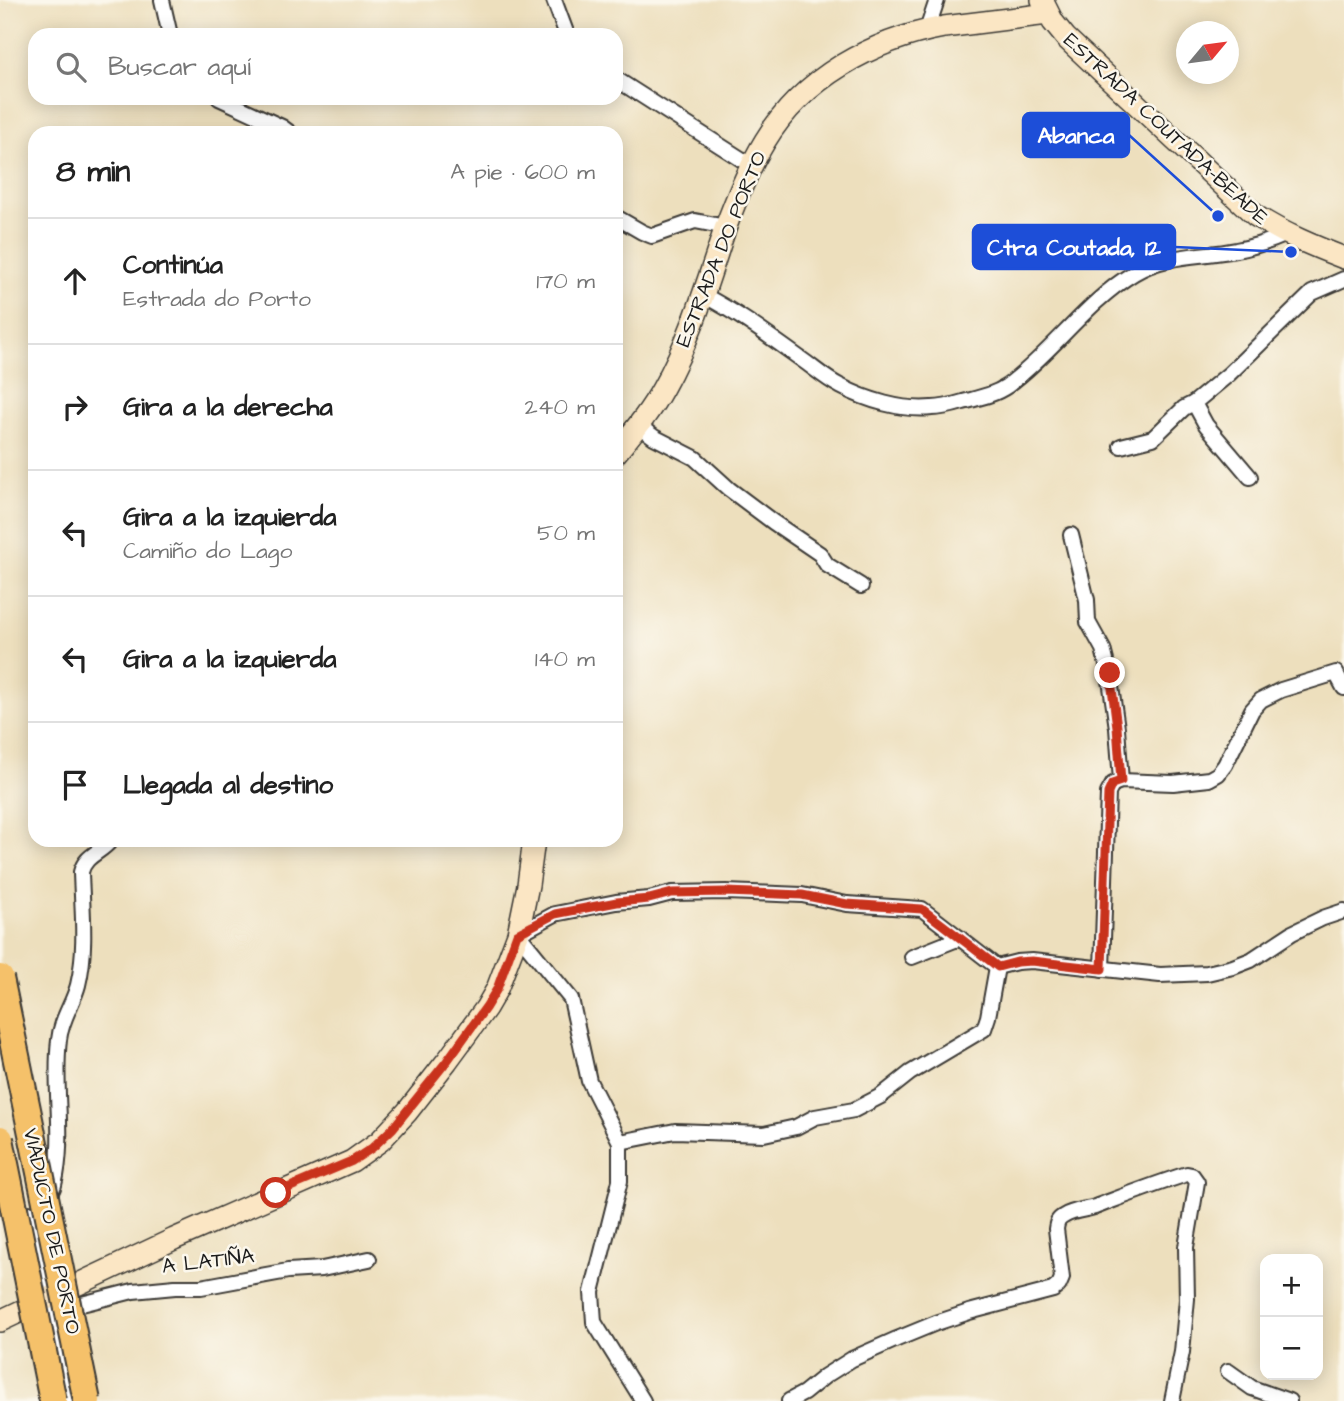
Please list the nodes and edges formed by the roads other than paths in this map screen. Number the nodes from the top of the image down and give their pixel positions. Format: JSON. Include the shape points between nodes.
{"nodes":[{"id":1,"x":162,"y":0,"type":"edge"},
{"id":2,"x":554,"y":0,"type":"edge"},
{"id":3,"x":937,"y":0,"type":"edge"},
{"id":4,"x":1045,"y":7,"type":"edge"},
{"id":5,"x":168,"y":28,"type":"edge"},
{"id":6,"x":564,"y":28,"type":"edge"},
{"id":7,"x":927,"y":30,"type":"junction"},
{"id":8,"x":623,"y":83,"type":"edge"},
{"id":9,"x":234,"y":105,"type":"edge"},
{"id":10,"x":280,"y":126,"type":"edge"},
{"id":11,"x":752,"y":166,"type":"junction"},
{"id":12,"x":623,"y":221,"type":"edge"},
{"id":13,"x":726,"y":228,"type":"junction"},
{"id":14,"x":1287,"y":234,"type":"junction"},
{"id":15,"x":1344,"y":258,"type":"edge"},
{"id":16,"x":1344,"y":279,"type":"edge"},
{"id":17,"x":703,"y":295,"type":"junction"},
{"id":18,"x":1194,"y":403,"type":"junction"},
{"id":19,"x":639,"y":426,"type":"junction"},
{"id":20,"x":623,"y":445,"type":"edge"},
{"id":21,"x":1121,"y":446,"type":"dead end"},
{"id":22,"x":1250,"y":478,"type":"dead end"},
{"id":23,"x":1071,"y":535,"type":"dead end"},
{"id":24,"x":861,"y":586,"type":"dead end"},
{"id":25,"x":1344,"y":688,"type":"edge"},
{"id":26,"x":1121,"y":781,"type":"junction"},
{"id":27,"x":106,"y":847,"type":"edge"},
{"id":28,"x":533,"y":847,"type":"edge"},
{"id":29,"x":1344,"y":911,"type":"edge"},
{"id":30,"x":517,"y":934,"type":"junction"},
{"id":31,"x":960,"y":938,"type":"junction"},
{"id":32,"x":912,"y":957,"type":"dead end"},
{"id":33,"x":998,"y":967,"type":"junction"},
{"id":34,"x":1102,"y":969,"type":"junction"},
{"id":35,"x":0,"y":978,"type":"edge"},
{"id":36,"x":0,"y":1139,"type":"edge"},
{"id":37,"x":620,"y":1142,"type":"junction"},
{"id":38,"x":0,"y":1187,"type":"edge"},
{"id":39,"x":35,"y":1217,"type":"junction"},
{"id":40,"x":369,"y":1259,"type":"dead end"},
{"id":41,"x":52,"y":1304,"type":"junction"},
{"id":42,"x":0,"y":1321,"type":"edge"},
{"id":43,"x":1228,"y":1371,"type":"dead end"},
{"id":44,"x":1250,"y":1395,"type":"edge"},
{"id":45,"x":53,"y":1401,"type":"edge"},
{"id":46,"x":70,"y":1401,"type":"edge"},
{"id":47,"x":87,"y":1401,"type":"edge"},
{"id":48,"x":643,"y":1401,"type":"edge"},
{"id":49,"x":789,"y":1401,"type":"edge"},
{"id":50,"x":1172,"y":1401,"type":"edge"},
{"id":51,"x":1289,"y":1401,"type":"edge"}],
"edges":[{"from":1,"to":5,"type":"street"},
{"from":2,"to":6,"type":"street"},
{"from":3,"to":7,"type":"street"},
{"from":4,"to":7,"type":"street","name":"ESTRADA DO PORTO"},
{"from":4,"to":14,"type":"street","name":"ESTRADA COUTADA-BEADE","via":[[1066,38],[1241,203]]},
{"from":7,"to":11,"type":"street","name":"ESTRADA DO PORTO","via":[[871,49],[821,79],[775,126]]},
{"from":8,"to":11,"type":"street"},
{"from":9,"to":10,"type":"street"},
{"from":11,"to":13,"type":"street","name":"ESTRADA DO PORTO"},
{"from":12,"to":13,"type":"street","via":[[652,236],[695,221]]},
{"from":13,"to":17,"type":"street","name":"ESTRADA DO PORTO"},
{"from":14,"to":15,"type":"street","name":"ESTRADA COUTADA-BEADE"},
{"from":14,"to":17,"type":"street","via":[[1237,250],[1168,259],[1135,272],[1001,390],[931,409],[884,403],[839,386]]},
{"from":16,"to":18,"type":"street","via":[[1312,293]]},
{"from":17,"to":19,"type":"street","name":"ESTRADA DO PORTO","via":[[664,386]]},
{"from":18,"to":21,"type":"street","via":[[1153,438]]},
{"from":18,"to":22,"type":"street","via":[[1206,425]]},
{"from":19,"to":20,"type":"street","name":"ESTRADA DO PORTO"},
{"from":19,"to":24,"type":"street","via":[[695,458],[729,489],[820,554],[827,565]]},
{"from":23,"to":26,"type":"street","via":[[1088,622],[1110,673]]},
{"from":25,"to":26,"type":"street","via":[[1336,673],[1261,700],[1225,765],[1209,779]]},
{"from":26,"to":34,"type":"street","via":[[1112,784],[1108,793]]},
{"from":27,"to":39,"type":"street","via":[[88,858],[81,872],[81,963],[57,1058],[60,1143],[53,1187]]},
{"from":28,"to":30,"type":"street"},
{"from":29,"to":34,"type":"street","via":[[1292,933],[1251,960],[1207,974]]},
{"from":30,"to":31,"type":"street","via":[[555,914],[672,893],[726,892],[802,895],[847,904],[922,909]]},
{"from":30,"to":37,"type":"street","via":[[571,999],[589,1081]]},
{"from":30,"to":41,"type":"street","via":[[486,1007],[407,1112],[372,1148],[197,1229]]},
{"from":31,"to":32,"type":"street"},
{"from":31,"to":33,"type":"street"},
{"from":33,"to":34,"type":"street","via":[[1032,961]]},
{"from":33,"to":37,"type":"street","via":[[984,1028],[854,1110],[764,1134],[675,1131]]},
{"from":35,"to":47,"type":"highway","name":"VIADUCTO DE PORTO","bridge":true},
{"from":36,"to":45,"type":"highway","name":"VIADUCTO DE PORTO","bridge":true},
{"from":37,"to":48,"type":"street","via":[[620,1181],[592,1292],[593,1312],[594,1322]]},
{"from":38,"to":39,"type":"street"},
{"from":39,"to":41,"type":"street"},
{"from":40,"to":41,"type":"street","name":"A LATIÑA","via":[[201,1287],[133,1291]]},
{"from":41,"to":42,"type":"street"},
{"from":41,"to":46,"type":"street"},
{"from":43,"to":44,"type":"street"},
{"from":44,"to":51,"type":"street"},
{"from":49,"to":50,"type":"street","via":[[852,1359],[897,1339],[969,1312],[1053,1290],[1062,1278],[1056,1229],[1060,1218],[1187,1174],[1197,1182],[1186,1247],[1182,1352]]}]}
